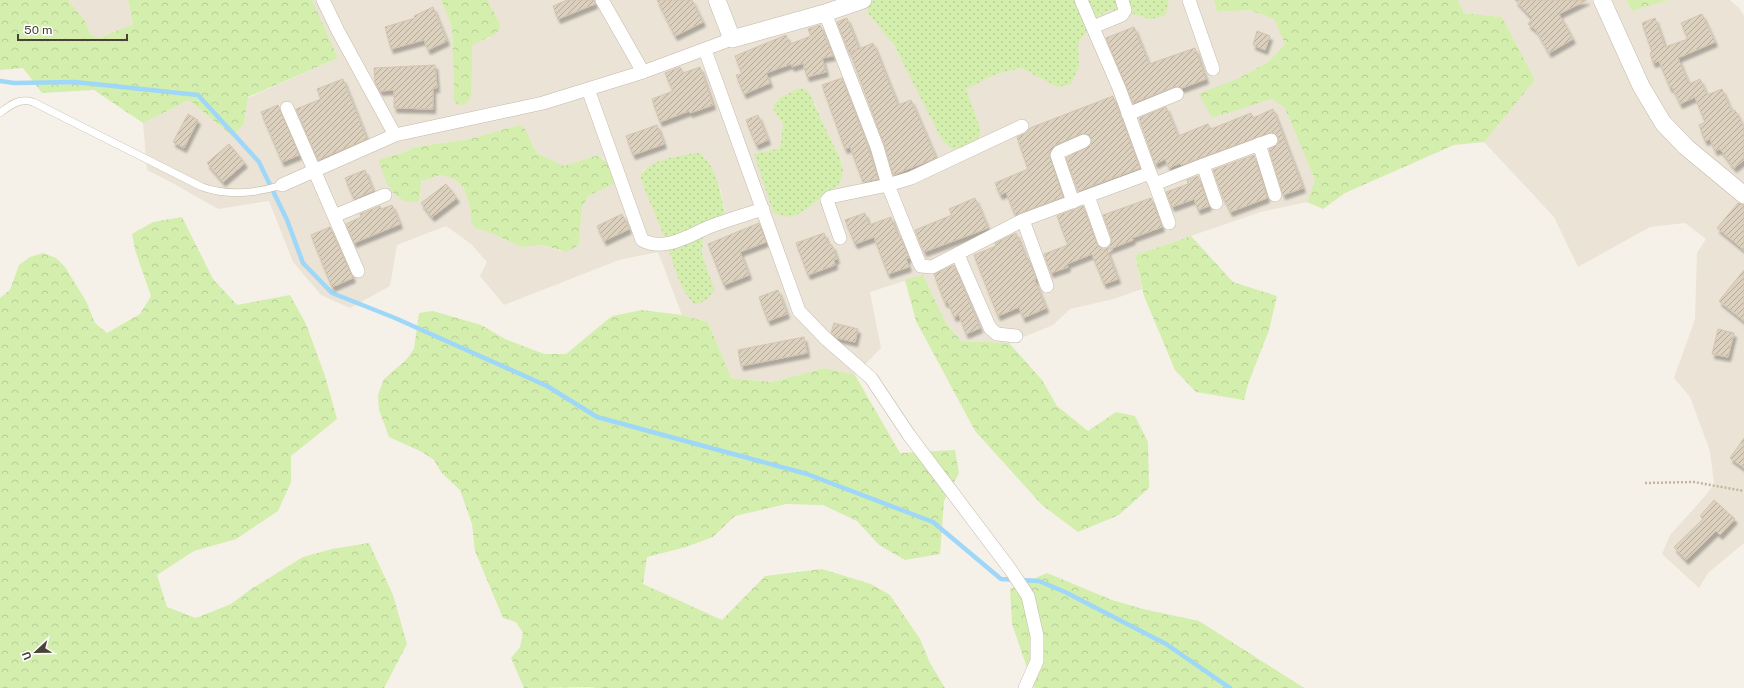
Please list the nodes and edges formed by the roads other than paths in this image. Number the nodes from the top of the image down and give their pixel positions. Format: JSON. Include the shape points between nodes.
{"nodes":[{"id":1,"x":323,"y":0,"type":"edge"},
{"id":2,"x":602,"y":0,"type":"edge"},
{"id":3,"x":717,"y":0,"type":"edge"},
{"id":4,"x":863,"y":0,"type":"edge"},
{"id":5,"x":1081,"y":0,"type":"edge"},
{"id":6,"x":1122,"y":0,"type":"edge"},
{"id":7,"x":1189,"y":0,"type":"edge"},
{"id":8,"x":1602,"y":0,"type":"edge"},
{"id":9,"x":825,"y":13,"type":"junction"},
{"id":10,"x":1093,"y":27,"type":"junction"},
{"id":11,"x":732,"y":39,"type":"junction"},
{"id":12,"x":705,"y":50,"type":"junction"},
{"id":13,"x":1213,"y":69,"type":"dead end"},
{"id":14,"x":643,"y":72,"type":"junction"},
{"id":15,"x":588,"y":89,"type":"junction"},
{"id":16,"x":1178,"y":94,"type":"dead end"},
{"id":17,"x":287,"y":108,"type":"dead end"},
{"id":18,"x":0,"y":113,"type":"edge"},
{"id":19,"x":1128,"y":114,"type":"junction"},
{"id":20,"x":1022,"y":126,"type":"dead end"},
{"id":21,"x":395,"y":135,"type":"junction"},
{"id":22,"x":1084,"y":141,"type":"dead end"},
{"id":23,"x":1203,"y":164,"type":"junction"},
{"id":24,"x":314,"y":171,"type":"junction"},
{"id":25,"x":1153,"y":179,"type":"junction"},
{"id":26,"x":282,"y":185,"type":"joint"},
{"id":27,"x":888,"y":185,"type":"junction"},
{"id":28,"x":385,"y":195,"type":"dead end"},
{"id":29,"x":1274,"y":195,"type":"dead end"},
{"id":30,"x":1744,"y":195,"type":"edge"},
{"id":31,"x":1088,"y":196,"type":"junction"},
{"id":32,"x":1073,"y":202,"type":"junction"},
{"id":33,"x":1216,"y":203,"type":"dead end"},
{"id":34,"x":763,"y":209,"type":"junction"},
{"id":35,"x":334,"y":216,"type":"junction"},
{"id":36,"x":1023,"y":220,"type":"junction"},
{"id":37,"x":1169,"y":223,"type":"dead end"},
{"id":38,"x":840,"y":238,"type":"dead end"},
{"id":39,"x":1104,"y":241,"type":"dead end"},
{"id":40,"x":958,"y":255,"type":"junction"},
{"id":41,"x":358,"y":270,"type":"dead end"},
{"id":42,"x":1047,"y":286,"type":"dead end"},
{"id":43,"x":1016,"y":336,"type":"dead end"},
{"id":44,"x":1025,"y":688,"type":"edge"}],
"edges":[{"from":1,"to":21,"type":"street"},
{"from":2,"to":14,"type":"street"},
{"from":3,"to":11,"type":"street"},
{"from":4,"to":9,"type":"street"},
{"from":5,"to":10,"type":"street"},
{"from":6,"to":10,"type":"street","via":[[1125,10],[1122,15]]},
{"from":7,"to":13,"type":"street"},
{"from":8,"to":30,"type":"street","via":[[1641,86],[1663,123],[1686,147]]},
{"from":9,"to":11,"type":"street"},
{"from":9,"to":27,"type":"street","via":[[877,147]]},
{"from":10,"to":19,"type":"street"},
{"from":11,"to":12,"type":"street"},
{"from":12,"to":14,"type":"street"},
{"from":12,"to":34,"type":"street"},
{"from":14,"to":15,"type":"street"},
{"from":15,"to":21,"type":"street","via":[[543,103]]},
{"from":15,"to":34,"type":"street","via":[[642,240],[650,244],[679,241]]},
{"from":16,"to":19,"type":"street"},
{"from":17,"to":24,"type":"street"},
{"from":18,"to":26,"type":"lane","via":[[22,100],[33,102],[212,191],[263,191]]},
{"from":19,"to":25,"type":"street"},
{"from":20,"to":27,"type":"street","via":[[911,178]]},
{"from":21,"to":24,"type":"street"},
{"from":22,"to":32,"type":"street","via":[[1058,152],[1057,155]]},
{"from":23,"to":25,"type":"street"},
{"from":23,"to":29,"type":"street","via":[[1265,142]]},
{"from":23,"to":33,"type":"street"},
{"from":24,"to":26,"type":"street"},
{"from":24,"to":35,"type":"street"},
{"from":25,"to":31,"type":"street"},
{"from":25,"to":37,"type":"street"},
{"from":27,"to":38,"type":"street","via":[[828,198]]},
{"from":27,"to":40,"type":"street","via":[[922,266],[932,267]]},
{"from":28,"to":35,"type":"street"},
{"from":31,"to":32,"type":"street"},
{"from":31,"to":39,"type":"street"},
{"from":32,"to":36,"type":"street"},
{"from":34,"to":44,"type":"street","via":[[799,311],[825,338],[871,378],[909,435],[1028,596],[1037,636],[1037,661]]},
{"from":35,"to":41,"type":"street"},
{"from":36,"to":40,"type":"street"},
{"from":36,"to":42,"type":"street"},
{"from":40,"to":43,"type":"street","via":[[990,328],[997,334]]}]}
